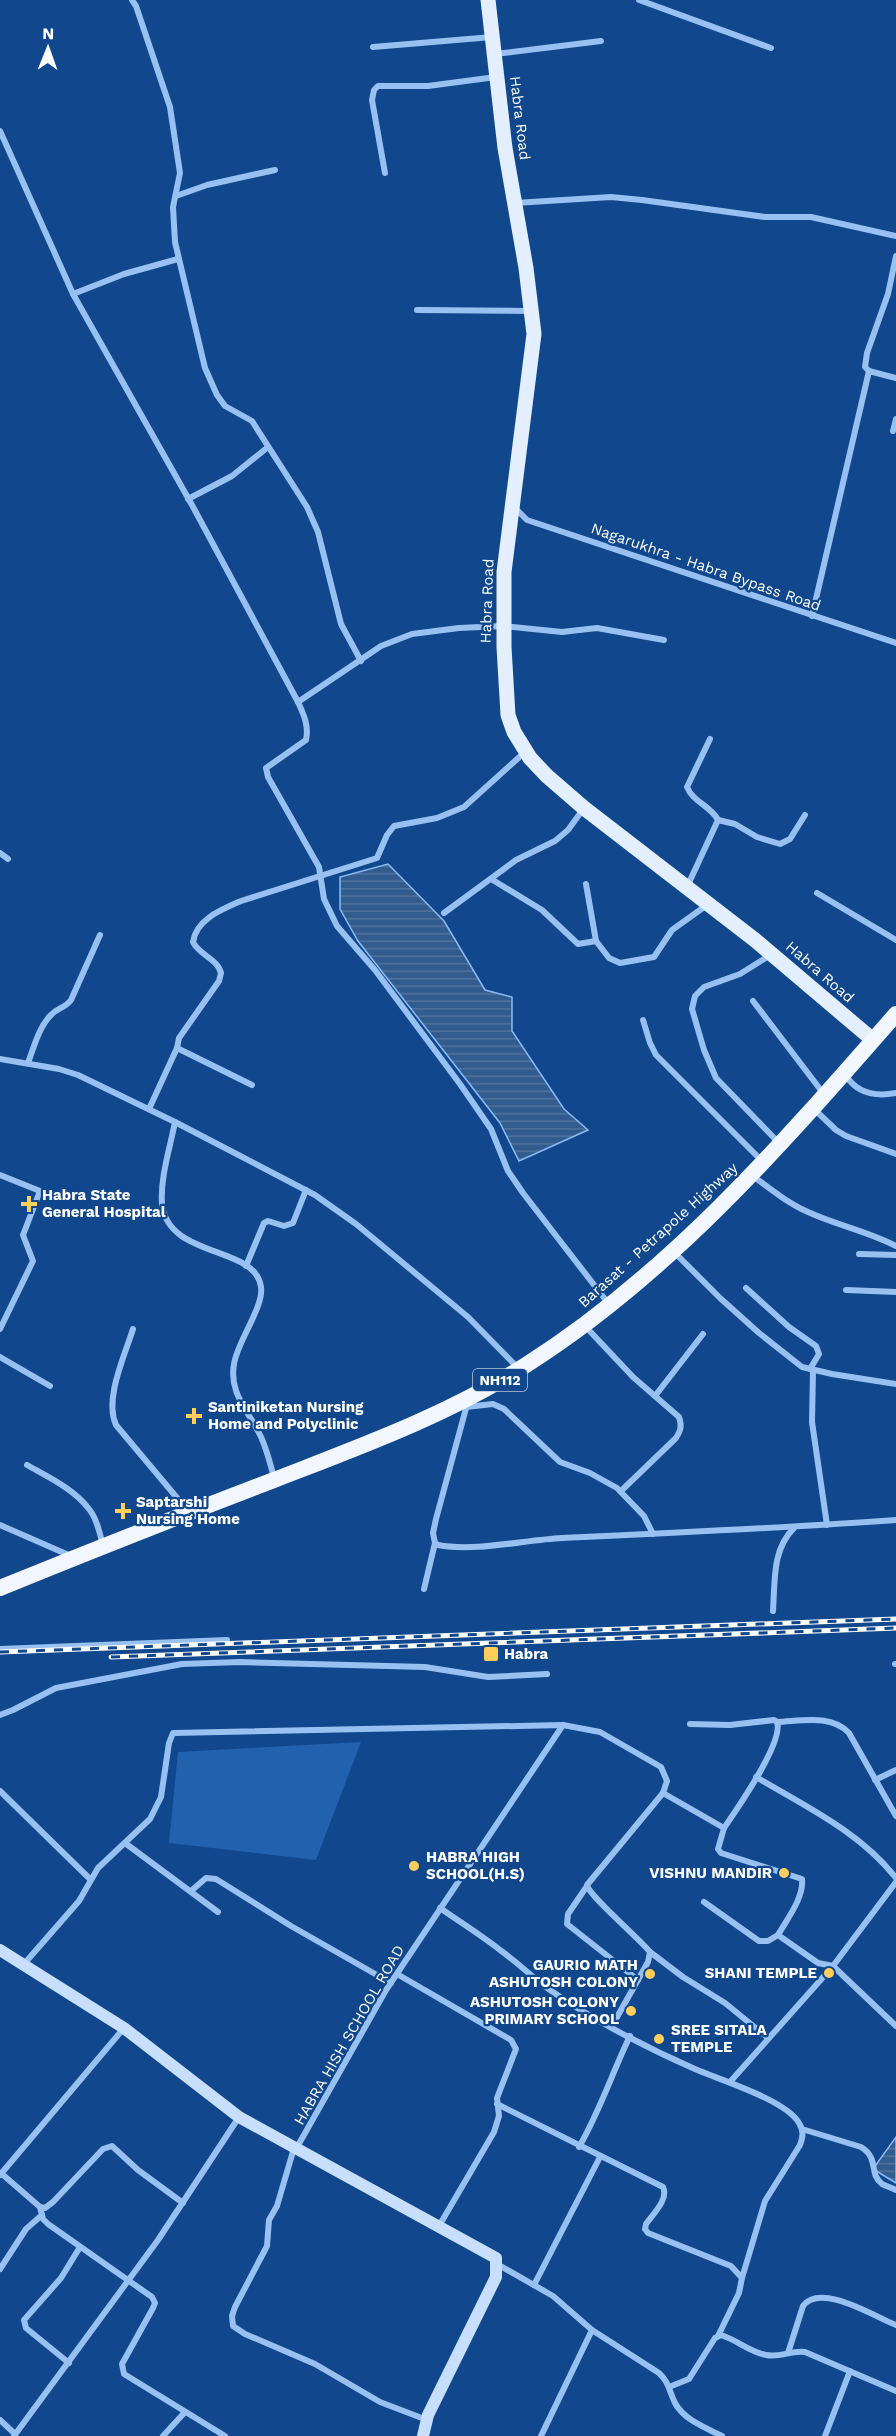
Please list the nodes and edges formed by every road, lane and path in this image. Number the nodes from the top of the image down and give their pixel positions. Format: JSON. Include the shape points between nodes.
{"nodes":[{"id":1,"x":132,"y":0,"type":"edge"},
{"id":2,"x":488,"y":0,"type":"edge"},
{"id":3,"x":639,"y":0,"type":"edge"},
{"id":4,"x":492,"y":37,"type":"junction"},
{"id":5,"x":601,"y":41,"type":"dead end"},
{"id":6,"x":373,"y":47,"type":"dead end"},
{"id":7,"x":771,"y":48,"type":"dead end"},
{"id":8,"x":494,"y":54,"type":"junction"},
{"id":9,"x":497,"y":76,"type":"junction"},
{"id":10,"x":0,"y":132,"type":"edge"},
{"id":11,"x":275,"y":171,"type":"dead end"},
{"id":12,"x":386,"y":173,"type":"dead end"},
{"id":13,"x":176,"y":196,"type":"junction"},
{"id":14,"x":514,"y":203,"type":"junction"},
{"id":15,"x":896,"y":236,"type":"edge"},
{"id":16,"x":896,"y":256,"type":"edge"},
{"id":17,"x":178,"y":260,"type":"junction"},
{"id":18,"x":73,"y":294,"type":"junction"},
{"id":19,"x":417,"y":310,"type":"dead end"},
{"id":20,"x":531,"y":310,"type":"junction"},
{"id":21,"x":868,"y":371,"type":"junction"},
{"id":22,"x":896,"y":378,"type":"edge"},
{"id":23,"x":896,"y":419,"type":"edge"},
{"id":24,"x":893,"y":431,"type":"dead end"},
{"id":25,"x":268,"y":447,"type":"junction"},
{"id":26,"x":189,"y":499,"type":"junction"},
{"id":27,"x":512,"y":514,"type":"junction"},
{"id":28,"x":527,"y":520,"type":"junction"},
{"id":29,"x":812,"y":616,"type":"junction"},
{"id":30,"x":503,"y":626,"type":"junction"},
{"id":31,"x":664,"y":640,"type":"dead end"},
{"id":32,"x":896,"y":643,"type":"edge"},
{"id":33,"x":361,"y":661,"type":"junction"},
{"id":34,"x":298,"y":702,"type":"junction"},
{"id":35,"x":710,"y":739,"type":"dead end"},
{"id":36,"x":525,"y":752,"type":"junction"},
{"id":37,"x":584,"y":808,"type":"junction"},
{"id":38,"x":805,"y":815,"type":"dead end"},
{"id":39,"x":718,"y":820,"type":"junction"},
{"id":40,"x":0,"y":853,"type":"edge"},
{"id":41,"x":8,"y":858,"type":"dead end"},
{"id":42,"x":321,"y":876,"type":"junction"},
{"id":43,"x":491,"y":879,"type":"junction"},
{"id":44,"x":586,"y":884,"type":"dead end"},
{"id":45,"x":687,"y":887,"type":"junction"},
{"id":46,"x":817,"y":893,"type":"dead end"},
{"id":47,"x":709,"y":904,"type":"junction"},
{"id":48,"x":444,"y":913,"type":"dead end"},
{"id":49,"x":100,"y":935,"type":"dead end"},
{"id":50,"x":896,"y":940,"type":"edge"},
{"id":51,"x":596,"y":941,"type":"junction"},
{"id":52,"x":772,"y":954,"type":"junction"},
{"id":53,"x":753,"y":1001,"type":"dead end"},
{"id":54,"x":896,"y":1014,"type":"edge"},
{"id":55,"x":643,"y":1020,"type":"dead end"},
{"id":56,"x":873,"y":1040,"type":"junction"},
{"id":57,"x":177,"y":1048,"type":"junction"},
{"id":58,"x":0,"y":1059,"type":"edge"},
{"id":59,"x":28,"y":1063,"type":"junction"},
{"id":60,"x":845,"y":1073,"type":"junction"},
{"id":61,"x":252,"y":1085,"type":"dead end"},
{"id":62,"x":896,"y":1093,"type":"edge"},
{"id":63,"x":825,"y":1095,"type":"junction"},
{"id":64,"x":149,"y":1109,"type":"junction"},
{"id":65,"x":814,"y":1109,"type":"junction"},
{"id":66,"x":175,"y":1122,"type":"junction"},
{"id":67,"x":781,"y":1145,"type":"junction"},
{"id":68,"x":896,"y":1154,"type":"edge"},
{"id":69,"x":758,"y":1169,"type":"junction"},
{"id":70,"x":0,"y":1175,"type":"edge"},
{"id":71,"x":306,"y":1190,"type":"junction"},
{"id":72,"x":896,"y":1246,"type":"edge"},
{"id":73,"x":673,"y":1250,"type":"junction"},
{"id":74,"x":859,"y":1254,"type":"dead end"},
{"id":75,"x":896,"y":1255,"type":"edge"},
{"id":76,"x":246,"y":1266,"type":"junction"},
{"id":77,"x":746,"y":1288,"type":"dead end"},
{"id":78,"x":846,"y":1290,"type":"dead end"},
{"id":79,"x":896,"y":1292,"type":"edge"},
{"id":80,"x":610,"y":1306,"type":"junction"},
{"id":81,"x":584,"y":1325,"type":"junction"},
{"id":82,"x":0,"y":1329,"type":"edge"},
{"id":83,"x":133,"y":1329,"type":"dead end"},
{"id":84,"x":704,"y":1334,"type":"dead end"},
{"id":85,"x":0,"y":1357,"type":"edge"},
{"id":86,"x":520,"y":1369,"type":"junction"},
{"id":87,"x":812,"y":1370,"type":"junction"},
{"id":88,"x":896,"y":1384,"type":"edge"},
{"id":89,"x":50,"y":1386,"type":"dead end"},
{"id":90,"x":655,"y":1396,"type":"junction"},
{"id":91,"x":467,"y":1402,"type":"junction"},
{"id":92,"x":27,"y":1465,"type":"dead end"},
{"id":93,"x":275,"y":1479,"type":"junction"},
{"id":94,"x":621,"y":1491,"type":"junction"},
{"id":95,"x":189,"y":1512,"type":"junction"},
{"id":96,"x":896,"y":1520,"type":"edge"},
{"id":97,"x":0,"y":1525,"type":"edge"},
{"id":98,"x":827,"y":1525,"type":"junction"},
{"id":99,"x":794,"y":1527,"type":"junction"},
{"id":100,"x":653,"y":1534,"type":"junction"},
{"id":101,"x":435,"y":1543,"type":"junction"},
{"id":102,"x":104,"y":1546,"type":"junction"},
{"id":103,"x":74,"y":1558,"type":"junction"},
{"id":104,"x":0,"y":1588,"type":"edge"},
{"id":105,"x":424,"y":1589,"type":"dead end"},
{"id":106,"x":773,"y":1611,"type":"dead end"},
{"id":107,"x":227,"y":1640,"type":"dead end"},
{"id":108,"x":0,"y":1649,"type":"edge"},
{"id":109,"x":547,"y":1674,"type":"dead end"},
{"id":110,"x":0,"y":1715,"type":"edge"},
{"id":111,"x":777,"y":1722,"type":"junction"},
{"id":112,"x":690,"y":1724,"type":"dead end"},
{"id":113,"x":563,"y":1725,"type":"junction"},
{"id":114,"x":896,"y":1770,"type":"edge"},
{"id":115,"x":756,"y":1778,"type":"junction"},
{"id":116,"x":874,"y":1780,"type":"junction"},
{"id":117,"x":0,"y":1791,"type":"edge"},
{"id":118,"x":663,"y":1793,"type":"junction"},
{"id":119,"x":896,"y":1816,"type":"edge"},
{"id":120,"x":724,"y":1828,"type":"junction"},
{"id":121,"x":125,"y":1843,"type":"junction"},
{"id":122,"x":90,"y":1879,"type":"junction"},
{"id":123,"x":896,"y":1880,"type":"edge"},
{"id":124,"x":587,"y":1885,"type":"junction"},
{"id":125,"x":191,"y":1891,"type":"junction"},
{"id":126,"x":704,"y":1902,"type":"dead end"},
{"id":127,"x":440,"y":1908,"type":"junction"},
{"id":128,"x":218,"y":1912,"type":"dead end"},
{"id":129,"x":778,"y":1935,"type":"junction"},
{"id":130,"x":0,"y":1950,"type":"edge"},
{"id":131,"x":650,"y":1952,"type":"junction"},
{"id":132,"x":24,"y":1964,"type":"junction"},
{"id":133,"x":833,"y":1966,"type":"junction"},
{"id":134,"x":397,"y":1974,"type":"junction"},
{"id":135,"x":638,"y":1980,"type":"junction"},
{"id":136,"x":391,"y":1983,"type":"junction"},
{"id":137,"x":612,"y":2026,"type":"junction"},
{"id":138,"x":896,"y":2026,"type":"edge"},
{"id":139,"x":124,"y":2028,"type":"junction"},
{"id":140,"x":630,"y":2036,"type":"junction"},
{"id":141,"x":768,"y":2038,"type":"junction"},
{"id":142,"x":730,"y":2082,"type":"junction"},
{"id":143,"x":497,"y":2104,"type":"junction"},
{"id":144,"x":239,"y":2117,"type":"junction"},
{"id":145,"x":802,"y":2129,"type":"junction"},
{"id":146,"x":579,"y":2146,"type":"junction"},
{"id":147,"x":295,"y":2148,"type":"junction"},
{"id":148,"x":600,"y":2157,"type":"junction"},
{"id":149,"x":1,"y":2175,"type":"edge"},
{"id":150,"x":896,"y":2190,"type":"edge"},
{"id":151,"x":183,"y":2203,"type":"junction"},
{"id":152,"x":40,"y":2207,"type":"junction"},
{"id":153,"x":42,"y":2215,"type":"junction"},
{"id":154,"x":439,"y":2226,"type":"junction"},
{"id":155,"x":80,"y":2247,"type":"junction"},
{"id":156,"x":497,"y":2264,"type":"junction"},
{"id":157,"x":0,"y":2269,"type":"edge"},
{"id":158,"x":742,"y":2278,"type":"junction"},
{"id":159,"x":128,"y":2279,"type":"junction"},
{"id":160,"x":534,"y":2285,"type":"junction"},
{"id":161,"x":896,"y":2325,"type":"edge"},
{"id":162,"x":592,"y":2330,"type":"junction"},
{"id":163,"x":718,"y":2336,"type":"junction"},
{"id":164,"x":788,"y":2353,"type":"junction"},
{"id":165,"x":69,"y":2363,"type":"junction"},
{"id":166,"x":850,"y":2371,"type":"junction"},
{"id":167,"x":669,"y":2387,"type":"junction"},
{"id":168,"x":896,"y":2391,"type":"edge"},
{"id":169,"x":185,"y":2412,"type":"junction"},
{"id":170,"x":0,"y":2420,"type":"edge"},
{"id":171,"x":427,"y":2420,"type":"junction"},
{"id":172,"x":14,"y":2435,"type":"edge"},
{"id":173,"x":163,"y":2436,"type":"edge"},
{"id":174,"x":225,"y":2436,"type":"edge"},
{"id":175,"x":423,"y":2436,"type":"edge"},
{"id":176,"x":541,"y":2436,"type":"edge"},
{"id":177,"x":722,"y":2436,"type":"edge"},
{"id":178,"x":825,"y":2436,"type":"edge"}],
"edges":[{"from":1,"to":13,"type":"street","via":[[170,107],[180,173]]},
{"from":2,"to":4,"type":"main road","name":"Habra Road"},
{"from":3,"to":7,"type":"street"},
{"from":4,"to":6,"type":"street"},
{"from":4,"to":8,"type":"main road","name":"Habra Road"},
{"from":5,"to":8,"type":"street"},
{"from":8,"to":9,"type":"main road","name":"Habra Road"},
{"from":9,"to":12,"type":"street","via":[[428,86],[378,86],[372,99]]},
{"from":9,"to":14,"type":"main road","name":"Habra Road"},
{"from":10,"to":18,"type":"street"},
{"from":11,"to":13,"type":"street","via":[[207,185]]},
{"from":13,"to":17,"type":"street","via":[[174,242]]},
{"from":14,"to":15,"type":"street","via":[[632,199],[765,217],[811,217]]},
{"from":14,"to":20,"type":"main road","name":"Habra Road"},
{"from":16,"to":21,"type":"street","via":[[888,294],[867,352]]},
{"from":17,"to":18,"type":"street","via":[[124,273]]},
{"from":17,"to":25,"type":"street","via":[[205,368],[217,395],[225,406],[252,421]]},
{"from":18,"to":26,"type":"street"},
{"from":19,"to":20,"type":"street"},
{"from":20,"to":27,"type":"main road","name":"Habra Road","via":[[534,334]]},
{"from":21,"to":22,"type":"street"},
{"from":21,"to":29,"type":"street"},
{"from":23,"to":24,"type":"street"},
{"from":25,"to":26,"type":"street","via":[[232,476]]},
{"from":25,"to":33,"type":"street","via":[[307,507],[318,532],[341,624]]},
{"from":26,"to":34,"type":"street"},
{"from":27,"to":28,"type":"street"},
{"from":27,"to":28,"type":"street","name":"Nagarukhra - Habra Bypass Road"},
{"from":27,"to":30,"type":"main road","name":"Habra Road","via":[[504,572]]},
{"from":28,"to":29,"type":"street","name":"Nagarukhra - Habra Bypass Road"},
{"from":29,"to":32,"type":"street","name":"Nagarukhra - Habra Bypass Road"},
{"from":30,"to":31,"type":"street","via":[[562,632],[597,628]]},
{"from":30,"to":33,"type":"street","via":[[406,636],[381,646]]},
{"from":30,"to":36,"type":"main road","name":"Habra Road","via":[[508,715]]},
{"from":33,"to":34,"type":"street"},
{"from":34,"to":42,"type":"street","via":[[308,732],[306,740],[266,768]]},
{"from":35,"to":39,"type":"street","via":[[687,787]]},
{"from":36,"to":37,"type":"main road","name":"Habra Road"},
{"from":36,"to":42,"type":"street","via":[[464,807],[437,818],[394,826],[377,858]]},
{"from":37,"to":43,"type":"street","via":[[555,841],[516,860]]},
{"from":37,"to":45,"type":"main road","name":"Habra Road"},
{"from":38,"to":39,"type":"street","via":[[790,839],[780,844]]},
{"from":39,"to":45,"type":"street"},
{"from":40,"to":41,"type":"street"},
{"from":42,"to":57,"type":"street","via":[[221,909],[199,927],[193,942],[217,964],[221,973],[179,1038]]},
{"from":42,"to":80,"type":"street","via":[[324,899],[337,926],[455,1076],[490,1130],[522,1193]]},
{"from":43,"to":48,"type":"street"},
{"from":43,"to":51,"type":"street","via":[[542,910],[578,944]]},
{"from":44,"to":51,"type":"street"},
{"from":45,"to":47,"type":"main road","name":"Habra Road"},
{"from":46,"to":50,"type":"street"},
{"from":47,"to":51,"type":"street","via":[[672,930],[654,957],[620,963],[609,958]]},
{"from":47,"to":52,"type":"main road","name":"Habra Road"},
{"from":49,"to":59,"type":"street","via":[[71,1000],[51,1014]]},
{"from":52,"to":56,"type":"main road","name":"Habra Road"},
{"from":52,"to":67,"type":"street","via":[[740,974],[704,987],[694,996],[692,1010],[716,1078]]},
{"from":53,"to":63,"type":"street"},
{"from":54,"to":56,"type":"highway","name":"Barasat - Petrapole Highway","number":"NH112"},
{"from":55,"to":69,"type":"street","via":[[656,1055]]},
{"from":56,"to":60,"type":"highway","name":"Barasat - Petrapole Highway","number":"NH112"},
{"from":57,"to":61,"type":"street"},
{"from":57,"to":64,"type":"street"},
{"from":58,"to":59,"type":"street"},
{"from":59,"to":64,"type":"street","via":[[78,1075]]},
{"from":60,"to":62,"type":"street","via":[[851,1084],[863,1091]]},
{"from":60,"to":63,"type":"highway","name":"Barasat - Petrapole Highway","number":"NH112"},
{"from":63,"to":65,"type":"highway","name":"Barasat - Petrapole Highway","number":"NH112"},
{"from":64,"to":66,"type":"street"},
{"from":65,"to":67,"type":"highway","name":"Barasat - Petrapole Highway","number":"NH112"},
{"from":65,"to":68,"type":"street","via":[[846,1136]]},
{"from":66,"to":71,"type":"street"},
{"from":66,"to":76,"type":"street","via":[[163,1186],[165,1214],[187,1240]]},
{"from":67,"to":69,"type":"highway","name":"Barasat - Petrapole Highway","number":"NH112"},
{"from":69,"to":72,"type":"street","via":[[780,1196],[809,1213],[863,1230]]},
{"from":69,"to":73,"type":"highway","name":"Barasat - Petrapole Highway","number":"NH112"},
{"from":70,"to":82,"type":"street","via":[[40,1191],[23,1235],[33,1261]]},
{"from":71,"to":76,"type":"street","via":[[293,1223],[264,1223]]},
{"from":71,"to":86,"type":"street","via":[[356,1224],[450,1301]]},
{"from":73,"to":80,"type":"highway","name":"Barasat - Petrapole Highway","number":"NH112"},
{"from":73,"to":87,"type":"street","via":[[759,1334]]},
{"from":74,"to":75,"type":"street"},
{"from":76,"to":93,"type":"street","via":[[258,1277],[262,1288],[240,1344],[232,1380],[236,1395],[261,1436]]},
{"from":77,"to":87,"type":"street","via":[[816,1346],[819,1354]]},
{"from":78,"to":79,"type":"street"},
{"from":80,"to":81,"type":"highway","name":"Barasat - Petrapole Highway","number":"NH112"},
{"from":81,"to":86,"type":"highway","name":"Barasat - Petrapole Highway","number":"NH112"},
{"from":81,"to":90,"type":"street"},
{"from":83,"to":95,"type":"street","via":[[112,1401],[112,1417]]},
{"from":84,"to":90,"type":"street"},
{"from":85,"to":89,"type":"street"},
{"from":86,"to":91,"type":"highway","name":"Barasat - Petrapole Highway","number":"NH112"},
{"from":87,"to":88,"type":"street"},
{"from":87,"to":98,"type":"street","via":[[812,1422]]},
{"from":90,"to":94,"type":"street","via":[[679,1417],[680,1432]]},
{"from":91,"to":93,"type":"highway","name":"Barasat - Petrapole Highway","number":"NH112"},
{"from":91,"to":94,"type":"street","via":[[497,1404],[560,1462]]},
{"from":91,"to":101,"type":"street","via":[[436,1519]]},
{"from":92,"to":102,"type":"street","via":[[66,1488],[91,1511]]},
{"from":93,"to":95,"type":"highway","name":"Barasat - Petrapole Highway","number":"NH112"},
{"from":94,"to":100,"type":"street","via":[[645,1516]]},
{"from":95,"to":102,"type":"highway","name":"Barasat - Petrapole Highway","number":"NH112"},
{"from":96,"to":98,"type":"street"},
{"from":97,"to":103,"type":"street"},
{"from":98,"to":99,"type":"street"},
{"from":99,"to":100,"type":"street"},
{"from":99,"to":106,"type":"street","via":[[779,1548]]},
{"from":100,"to":101,"type":"street","via":[[453,1547]]},
{"from":101,"to":105,"type":"street"},
{"from":102,"to":103,"type":"highway","name":"Barasat - Petrapole Highway","number":"NH112"},
{"from":103,"to":104,"type":"highway","name":"Barasat - Petrapole Highway","number":"NH112"},
{"from":107,"to":108,"type":"street"},
{"from":109,"to":110,"type":"street","via":[[488,1677],[415,1666],[182,1664],[56,1688]]},
{"from":111,"to":112,"type":"street"},
{"from":111,"to":115,"type":"street","via":[[778,1737]]},
{"from":111,"to":116,"type":"street","via":[[828,1720],[841,1725]]},
{"from":113,"to":118,"type":"street","via":[[600,1732],[661,1767],[667,1781]]},
{"from":113,"to":121,"type":"street","via":[[173,1733],[158,1805],[150,1819]]},
{"from":113,"to":127,"type":"street","name":"HABRA HISH SCHOOL ROAD"},
{"from":114,"to":116,"type":"street"},
{"from":115,"to":120,"type":"street"},
{"from":115,"to":123,"type":"street","via":[[823,1816],[864,1845],[883,1861]]},
{"from":116,"to":119,"type":"street"},
{"from":117,"to":122,"type":"street"},
{"from":118,"to":120,"type":"street"},
{"from":118,"to":124,"type":"street"},
{"from":120,"to":129,"type":"street","via":[[718,1844],[721,1853],[802,1879],[795,1904]]},
{"from":121,"to":122,"type":"street"},
{"from":121,"to":125,"type":"street"},
{"from":122,"to":132,"type":"street","via":[[78,1901]]},
{"from":123,"to":133,"type":"street"},
{"from":124,"to":131,"type":"street"},
{"from":124,"to":135,"type":"street","via":[[568,1914],[567,1924]]},
{"from":125,"to":128,"type":"street"},
{"from":125,"to":136,"type":"street","via":[[206,1878],[216,1879]]},
{"from":126,"to":129,"type":"street","via":[[759,1941]]},
{"from":127,"to":134,"type":"street","name":"HABRA HISH SCHOOL ROAD"},
{"from":127,"to":137,"type":"street","via":[[550,1990]]},
{"from":129,"to":133,"type":"street","via":[[818,1963]]},
{"from":130,"to":132,"type":"main road"},
{"from":131,"to":135,"type":"street"},
{"from":131,"to":141,"type":"street"},
{"from":132,"to":139,"type":"main road"},
{"from":133,"to":138,"type":"street"},
{"from":133,"to":141,"type":"street"},
{"from":134,"to":136,"type":"street","name":"HABRA HISH SCHOOL ROAD"},
{"from":134,"to":143,"type":"street","via":[[514,2043],[514,2055]]},
{"from":135,"to":137,"type":"street"},
{"from":136,"to":147,"type":"street","name":"HABRA HISH SCHOOL ROAD"},
{"from":137,"to":140,"type":"street"},
{"from":139,"to":144,"type":"main road"},
{"from":139,"to":149,"type":"street"},
{"from":140,"to":142,"type":"street"},
{"from":140,"to":146,"type":"street","via":[[598,2114]]},
{"from":141,"to":142,"type":"street"},
{"from":142,"to":145,"type":"street","via":[[779,2106],[794,2116]]},
{"from":143,"to":146,"type":"street"},
{"from":143,"to":154,"type":"street","via":[[499,2116],[494,2132]]},
{"from":144,"to":147,"type":"main road"},
{"from":144,"to":151,"type":"street"},
{"from":145,"to":150,"type":"street","via":[[869,2152],[877,2177]]},
{"from":145,"to":158,"type":"street","via":[[800,2145],[765,2201]]},
{"from":146,"to":148,"type":"street"},
{"from":147,"to":154,"type":"main road"},
{"from":147,"to":171,"type":"street","name":"HABRA HISH SCHOOL ROAD","via":[[278,2206],[269,2220],[267,2246],[235,2307],[233,2326],[315,2364],[380,2402]]},
{"from":148,"to":158,"type":"street","via":[[663,2187],[664,2197],[646,2224],[648,2233],[731,2266]]},
{"from":148,"to":160,"type":"street"},
{"from":149,"to":152,"type":"street"},
{"from":151,"to":152,"type":"street","via":[[138,2170],[116,2148],[108,2146],[48,2207]]},
{"from":151,"to":159,"type":"street"},
{"from":152,"to":153,"type":"street"},
{"from":153,"to":155,"type":"street","via":[[48,2224]]},
{"from":153,"to":157,"type":"street","via":[[26,2229]]},
{"from":154,"to":156,"type":"main road","via":[[490,2254]]},
{"from":155,"to":159,"type":"street"},
{"from":155,"to":165,"type":"street","via":[[61,2278],[24,2320],[26,2328]]},
{"from":156,"to":160,"type":"street"},
{"from":156,"to":171,"type":"main road","via":[[496,2277]]},
{"from":158,"to":163,"type":"street"},
{"from":159,"to":165,"type":"street"},
{"from":159,"to":169,"type":"street","via":[[149,2293],[155,2303],[123,2364],[124,2374]]},
{"from":160,"to":162,"type":"street"},
{"from":161,"to":164,"type":"street","via":[[849,2304],[813,2297],[803,2306]]},
{"from":162,"to":167,"type":"street","via":[[659,2373]]},
{"from":162,"to":176,"type":"street"},
{"from":163,"to":164,"type":"street","via":[[764,2355]]},
{"from":163,"to":167,"type":"street","via":[[689,2379]]},
{"from":164,"to":166,"type":"street","via":[[805,2352]]},
{"from":165,"to":172,"type":"street"},
{"from":166,"to":168,"type":"street"},
{"from":166,"to":178,"type":"street"},
{"from":167,"to":177,"type":"street","via":[[688,2418]]},
{"from":169,"to":173,"type":"street"},
{"from":169,"to":174,"type":"street"},
{"from":170,"to":172,"type":"street"},
{"from":171,"to":175,"type":"main road"}]}
